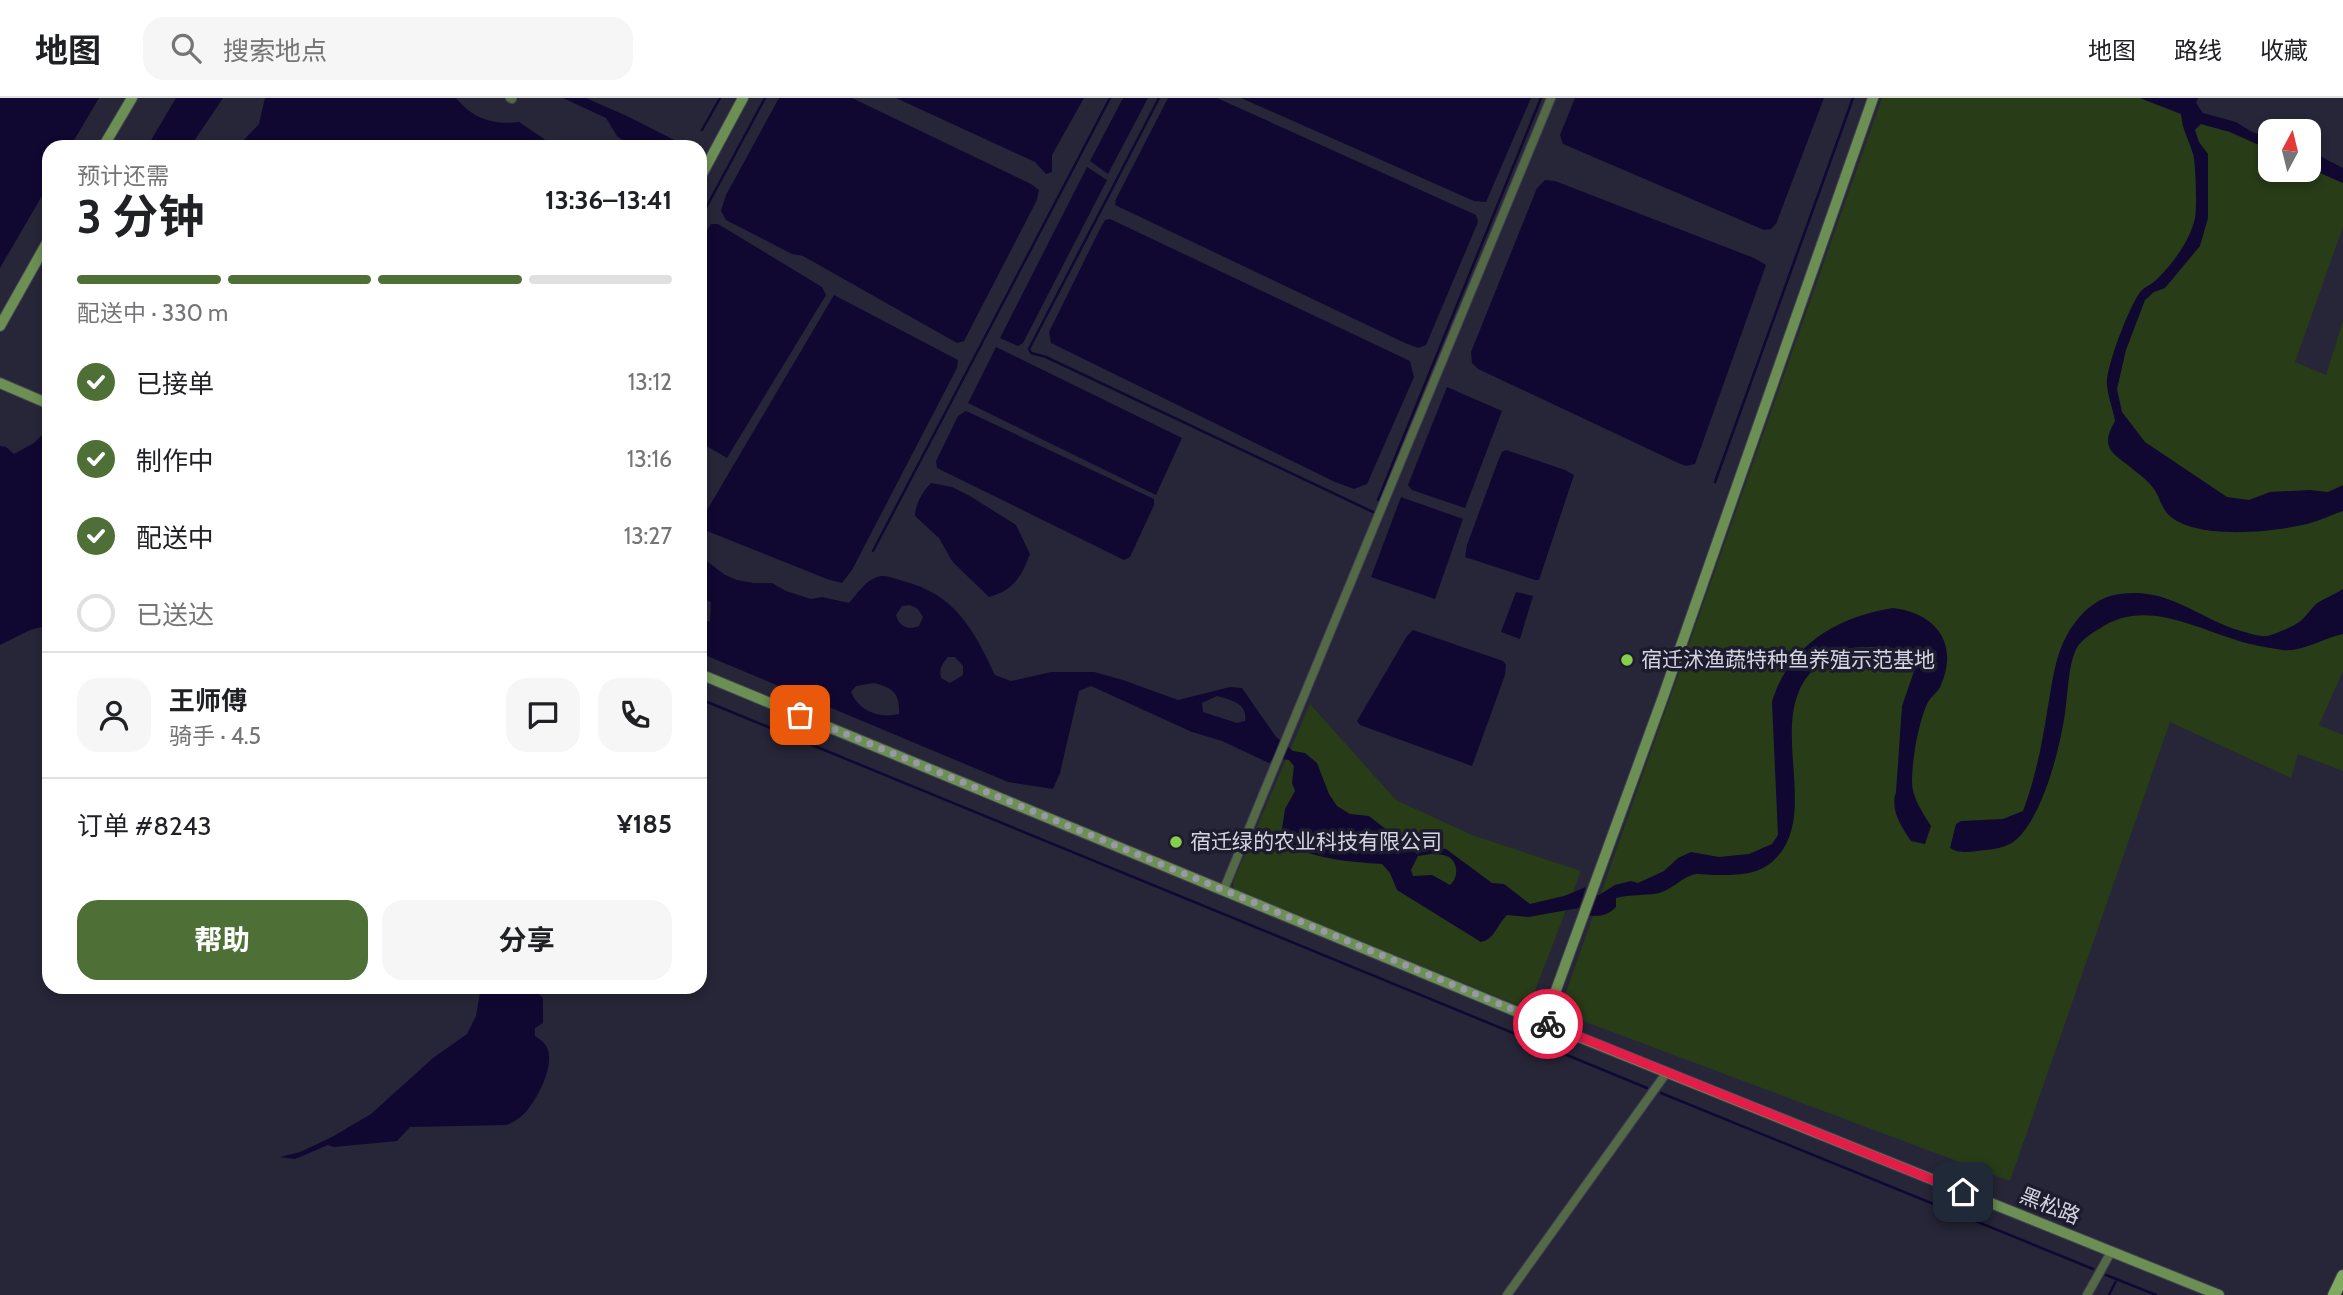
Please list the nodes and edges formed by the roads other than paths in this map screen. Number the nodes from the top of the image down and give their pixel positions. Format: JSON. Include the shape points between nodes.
{"nodes":[{"id":1,"x":132,"y":98,"type":"edge"},
{"id":2,"x":743,"y":98,"type":"edge"},
{"id":3,"x":1551,"y":98,"type":"edge"},
{"id":4,"x":1872,"y":98,"type":"edge"},
{"id":5,"x":107,"y":140,"type":"edge"},
{"id":6,"x":707,"y":165,"type":"edge"},
{"id":7,"x":42,"y":251,"type":"edge"},
{"id":8,"x":0,"y":326,"type":"edge"},
{"id":9,"x":0,"y":383,"type":"edge"},
{"id":10,"x":42,"y":401,"type":"edge"},
{"id":11,"x":707,"y":677,"type":"edge"},
{"id":12,"x":1224,"y":889,"type":"junction"},
{"id":13,"x":1544,"y":1023,"type":"junction"},
{"id":14,"x":1667,"y":1072,"type":"junction"},
{"id":15,"x":2110,"y":1252,"type":"junction"},
{"id":16,"x":2343,"y":1276,"type":"edge"},
{"id":17,"x":1507,"y":1295,"type":"edge"},
{"id":18,"x":2087,"y":1295,"type":"edge"},
{"id":19,"x":2219,"y":1295,"type":"edge"},
{"id":20,"x":2334,"y":1295,"type":"edge"}],
"edges":[{"from":1,"to":5,"type":"street"},
{"from":2,"to":6,"type":"street"},
{"from":3,"to":12,"type":"street"},
{"from":4,"to":13,"type":"street"},
{"from":7,"to":8,"type":"street"},
{"from":9,"to":10,"type":"street"},
{"from":11,"to":12,"type":"street","name":"黑松路"},
{"from":12,"to":13,"type":"street","name":"黑松路"},
{"from":13,"to":14,"type":"street","name":"黑松路"},
{"from":14,"to":15,"type":"street","name":"黑松路"},
{"from":14,"to":17,"type":"street"},
{"from":15,"to":18,"type":"street"},
{"from":15,"to":19,"type":"street","name":"黑松路"},
{"from":16,"to":20,"type":"main road"}]}
